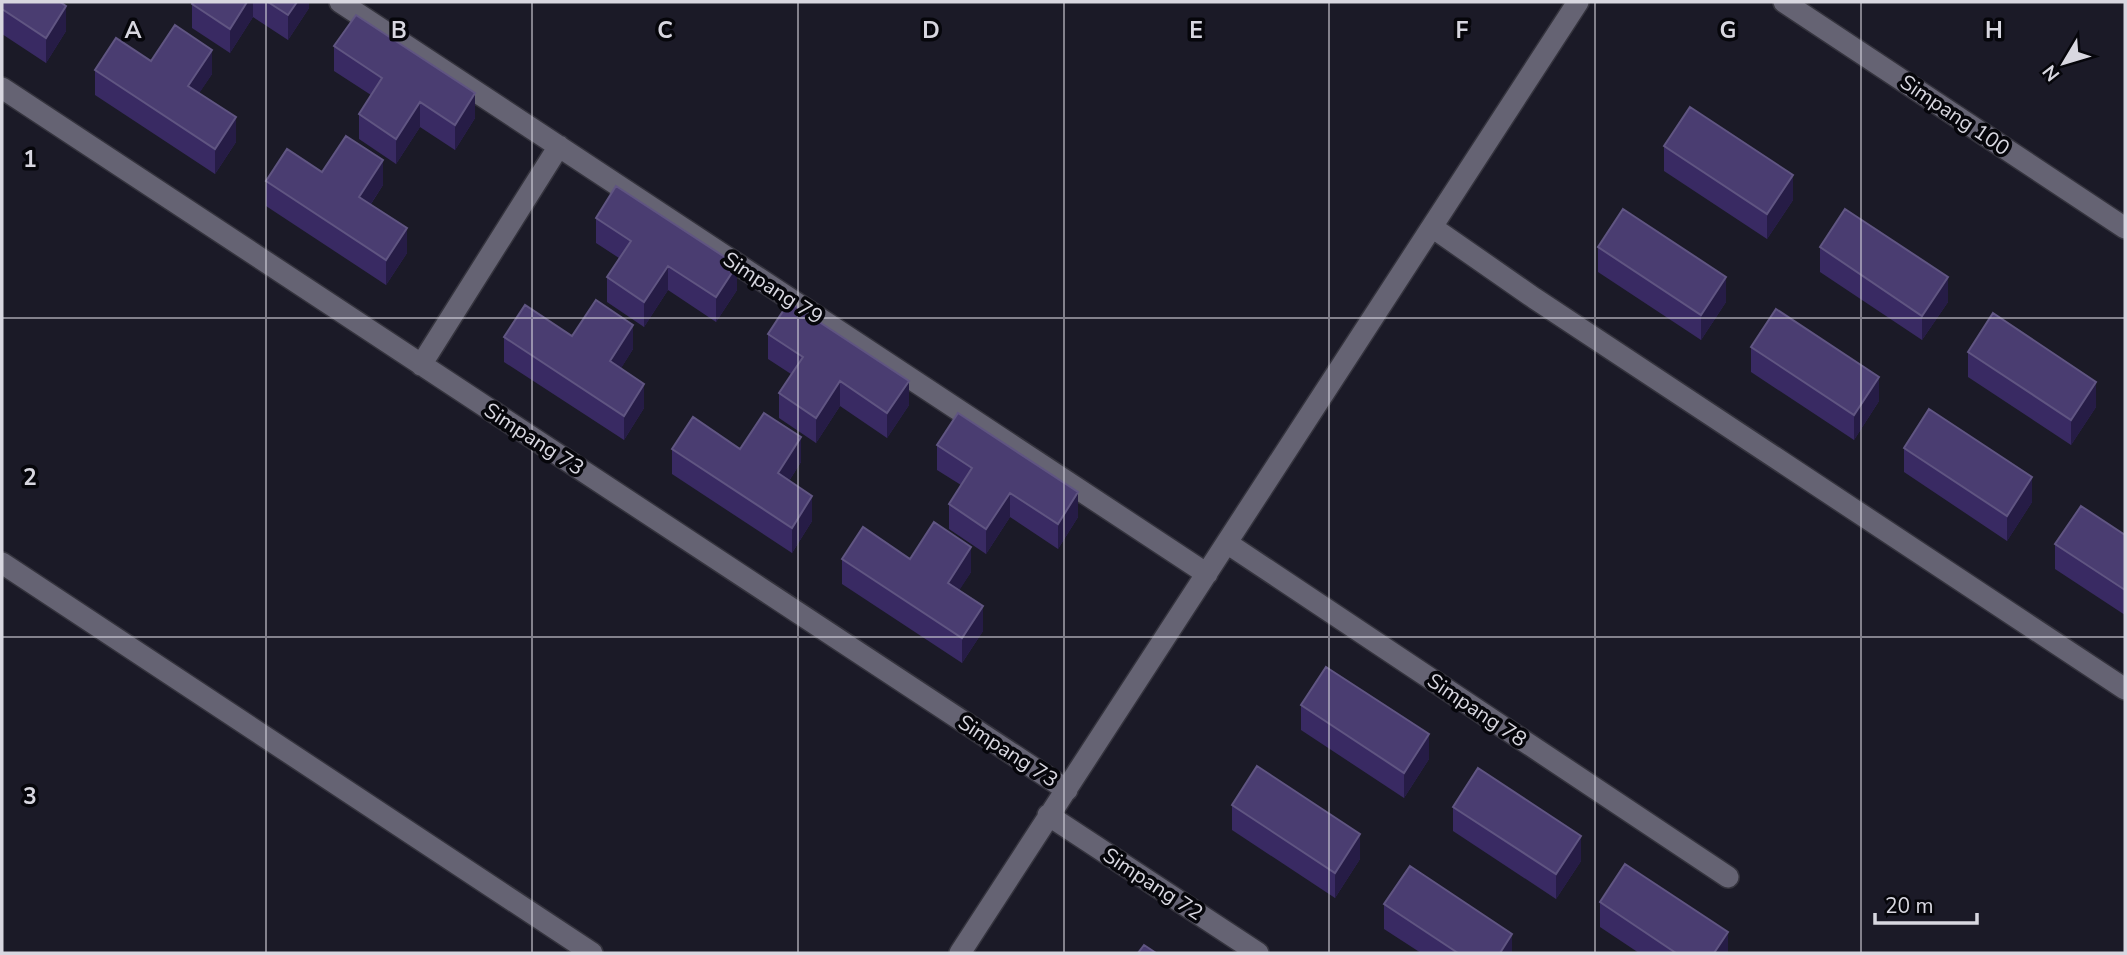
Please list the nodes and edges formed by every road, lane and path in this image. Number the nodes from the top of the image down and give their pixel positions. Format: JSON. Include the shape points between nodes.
{"nodes":[{"id":1,"x":340,"y":2,"type":"edge"},
{"id":2,"x":1578,"y":2,"type":"edge"},
{"id":3,"x":1784,"y":2,"type":"edge"},
{"id":4,"x":2,"y":88,"type":"edge"},
{"id":5,"x":559,"y":146,"type":"junction"},
{"id":6,"x":1432,"y":227,"type":"junction"},
{"id":7,"x":2125,"y":228,"type":"edge"},
{"id":8,"x":421,"y":365,"type":"junction"},
{"id":9,"x":1227,"y":543,"type":"junction"},
{"id":10,"x":2,"y":563,"type":"edge"},
{"id":11,"x":1207,"y":574,"type":"junction"},
{"id":12,"x":2125,"y":690,"type":"edge"},
{"id":13,"x":1067,"y":790,"type":"junction"},
{"id":14,"x":1048,"y":815,"type":"junction"},
{"id":15,"x":1728,"y":877,"type":"dead end"},
{"id":16,"x":592,"y":953,"type":"edge"},
{"id":17,"x":960,"y":953,"type":"edge"},
{"id":18,"x":1258,"y":953,"type":"edge"}],
"edges":[{"from":1,"to":5,"type":"street","name":"Simpang 79"},
{"from":2,"to":6,"type":"street"},
{"from":3,"to":7,"type":"street","name":"Simpang 100"},
{"from":4,"to":8,"type":"street","name":"Simpang 73"},
{"from":5,"to":8,"type":"street"},
{"from":5,"to":11,"type":"street","name":"Simpang 79"},
{"from":6,"to":9,"type":"street"},
{"from":6,"to":12,"type":"street"},
{"from":8,"to":13,"type":"street","name":"Simpang 73"},
{"from":9,"to":11,"type":"street"},
{"from":9,"to":15,"type":"street","name":"Simpang 78"},
{"from":10,"to":16,"type":"street"},
{"from":11,"to":13,"type":"street"},
{"from":13,"to":14,"type":"street"},
{"from":14,"to":17,"type":"street"},
{"from":14,"to":18,"type":"street","name":"Simpang 72"}]}
